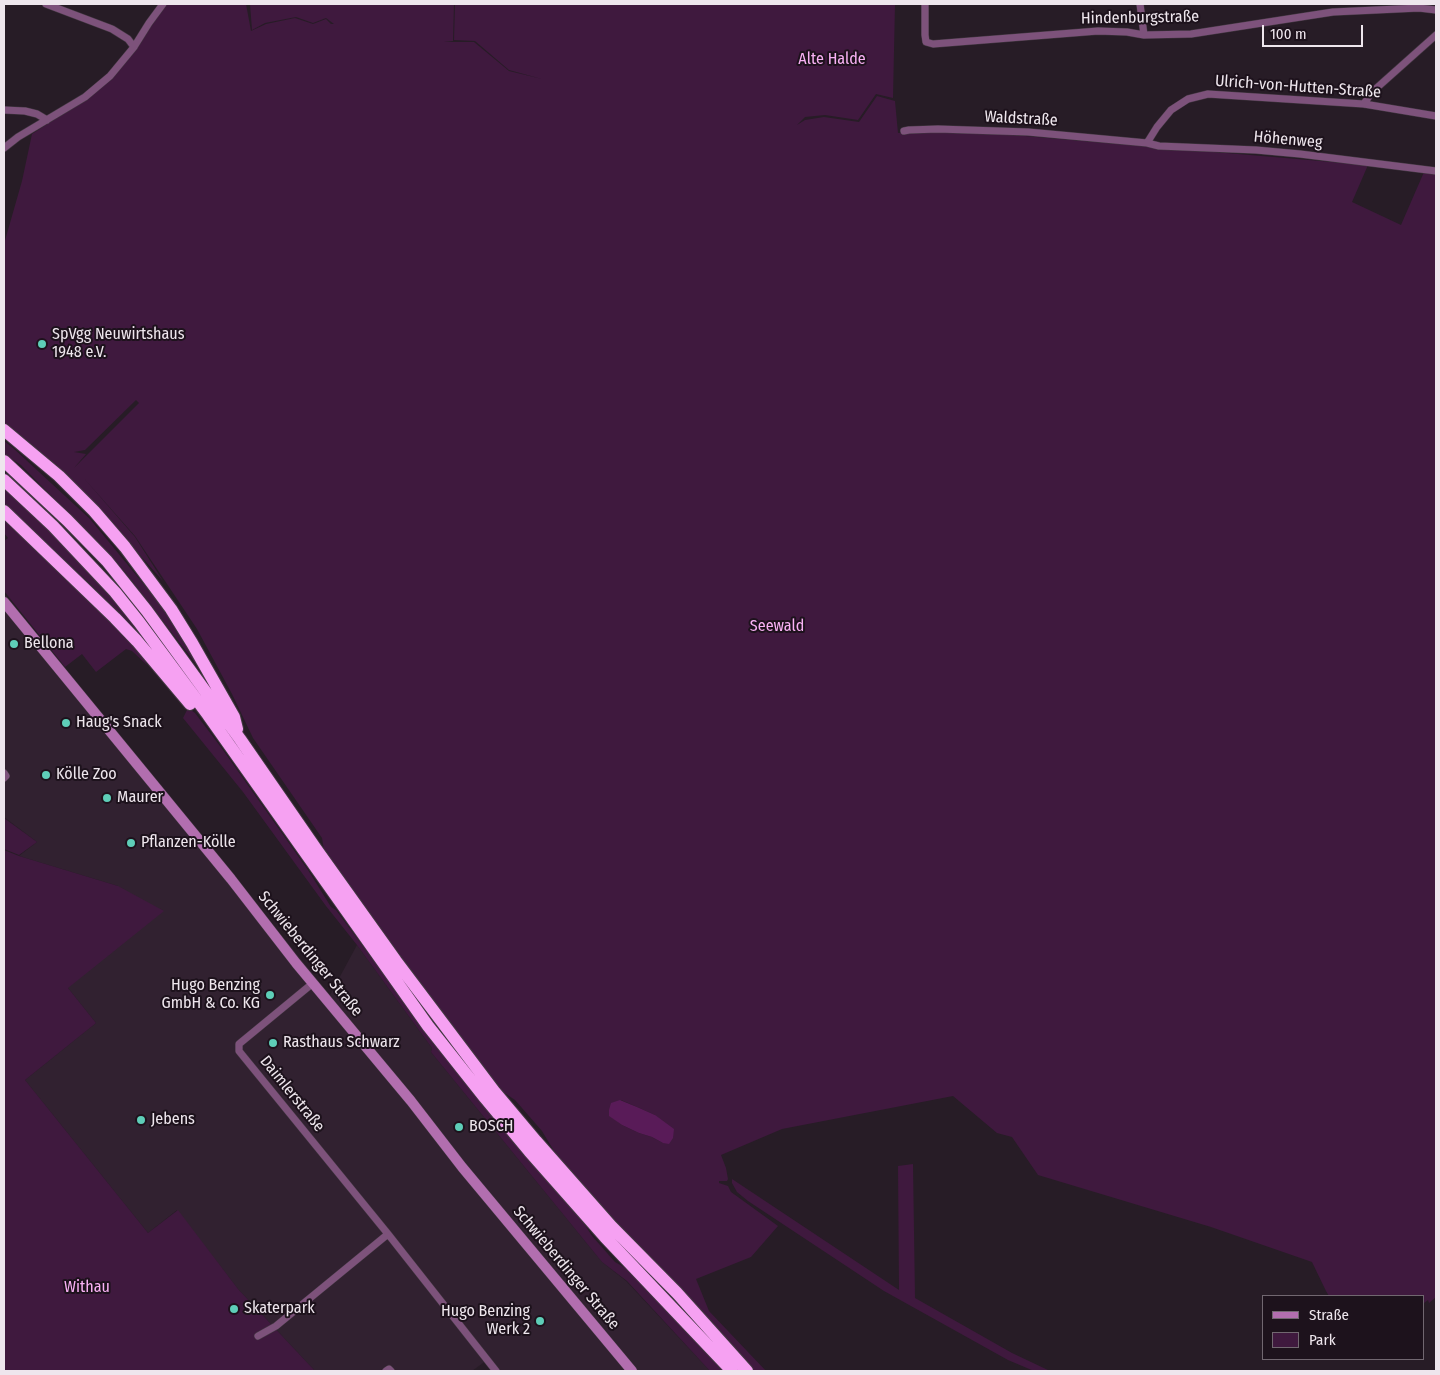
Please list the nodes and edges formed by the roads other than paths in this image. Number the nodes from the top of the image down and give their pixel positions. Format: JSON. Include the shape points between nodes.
{"nodes":[{"id":1,"x":46,"y":4,"type":"edge"},
{"id":2,"x":164,"y":4,"type":"edge"},
{"id":3,"x":925,"y":4,"type":"edge"},
{"id":4,"x":1140,"y":4,"type":"edge"},
{"id":5,"x":1436,"y":10,"type":"edge"},
{"id":6,"x":1144,"y":35,"type":"junction"},
{"id":7,"x":1436,"y":35,"type":"edge"},
{"id":8,"x":134,"y":47,"type":"junction"},
{"id":9,"x":1364,"y":104,"type":"junction"},
{"id":10,"x":4,"y":110,"type":"edge"},
{"id":11,"x":1436,"y":116,"type":"edge"},
{"id":12,"x":47,"y":120,"type":"junction"},
{"id":13,"x":904,"y":132,"type":"dead end"},
{"id":14,"x":1136,"y":142,"type":"joint"},
{"id":15,"x":1147,"y":143,"type":"junction"},
{"id":16,"x":4,"y":148,"type":"edge"},
{"id":17,"x":1436,"y":171,"type":"edge"},
{"id":18,"x":4,"y":430,"type":"edge"},
{"id":19,"x":4,"y":461,"type":"edge"},
{"id":20,"x":4,"y":480,"type":"edge"},
{"id":21,"x":4,"y":511,"type":"edge"},
{"id":22,"x":4,"y":602,"type":"edge"},
{"id":23,"x":240,"y":739,"type":"junction"},
{"id":24,"x":242,"y":764,"type":"junction"},
{"id":25,"x":4,"y":773,"type":"edge"},
{"id":26,"x":4,"y":778,"type":"edge"},
{"id":27,"x":313,"y":983,"type":"junction"},
{"id":28,"x":388,"y":1234,"type":"junction"},
{"id":29,"x":258,"y":1336,"type":"dead end"},
{"id":30,"x":386,"y":1371,"type":"edge"},
{"id":31,"x":390,"y":1371,"type":"edge"},
{"id":32,"x":496,"y":1371,"type":"edge"},
{"id":33,"x":632,"y":1371,"type":"edge"},
{"id":34,"x":732,"y":1371,"type":"edge"},
{"id":35,"x":747,"y":1371,"type":"edge"}],
"edges":[{"from":1,"to":8,"type":"street","via":[[112,29]]},
{"from":2,"to":8,"type":"street"},
{"from":3,"to":6,"type":"street","name":"Hindenburgstraße","via":[[926,42],[933,44],[1098,30]]},
{"from":4,"to":6,"type":"street"},
{"from":5,"to":6,"type":"street","name":"Hindenburgstraße","via":[[1333,12],[1191,34]]},
{"from":7,"to":9,"type":"street","via":[[1371,93]]},
{"from":8,"to":12,"type":"street","via":[[110,76],[85,97]]},
{"from":9,"to":11,"type":"street","name":"Ulrich-von-Hutten-Straße"},
{"from":9,"to":15,"type":"street","name":"Ulrich-von-Hutten-Straße","via":[[1208,94],[1188,99],[1171,110]]},
{"from":10,"to":12,"type":"street","via":[[25,111]]},
{"from":12,"to":16,"type":"street"},
{"from":13,"to":14,"type":"street","name":"Waldstraße","via":[[938,129],[1009,131]]},
{"from":14,"to":15,"type":"street","name":"Höhenweg"},
{"from":15,"to":17,"type":"street","name":"Höhenweg","via":[[1300,154]]},
{"from":18,"to":23,"type":"highway","via":[[59,476],[125,546],[192,643],[234,717]]},
{"from":19,"to":23,"type":"highway","via":[[107,561]]},
{"from":20,"to":24,"type":"highway","via":[[115,592]]},
{"from":21,"to":24,"type":"highway","via":[[115,618],[226,750]]},
{"from":22,"to":27,"type":"street","name":"Schwieberdinger Straße"},
{"from":23,"to":35,"type":"highway","via":[[396,961],[494,1091],[611,1226]]},
{"from":24,"to":34,"type":"highway","via":[[422,1018],[485,1098],[592,1223]]},
{"from":25,"to":26,"type":"street"},
{"from":27,"to":28,"type":"street","name":"Daimlerstraße","via":[[239,1044],[239,1052]]},
{"from":27,"to":33,"type":"street","name":"Schwieberdinger Straße"},
{"from":28,"to":29,"type":"street","via":[[276,1326]]},
{"from":28,"to":32,"type":"street","name":"Daimlerstraße"},
{"from":30,"to":31,"type":"street"}]}
